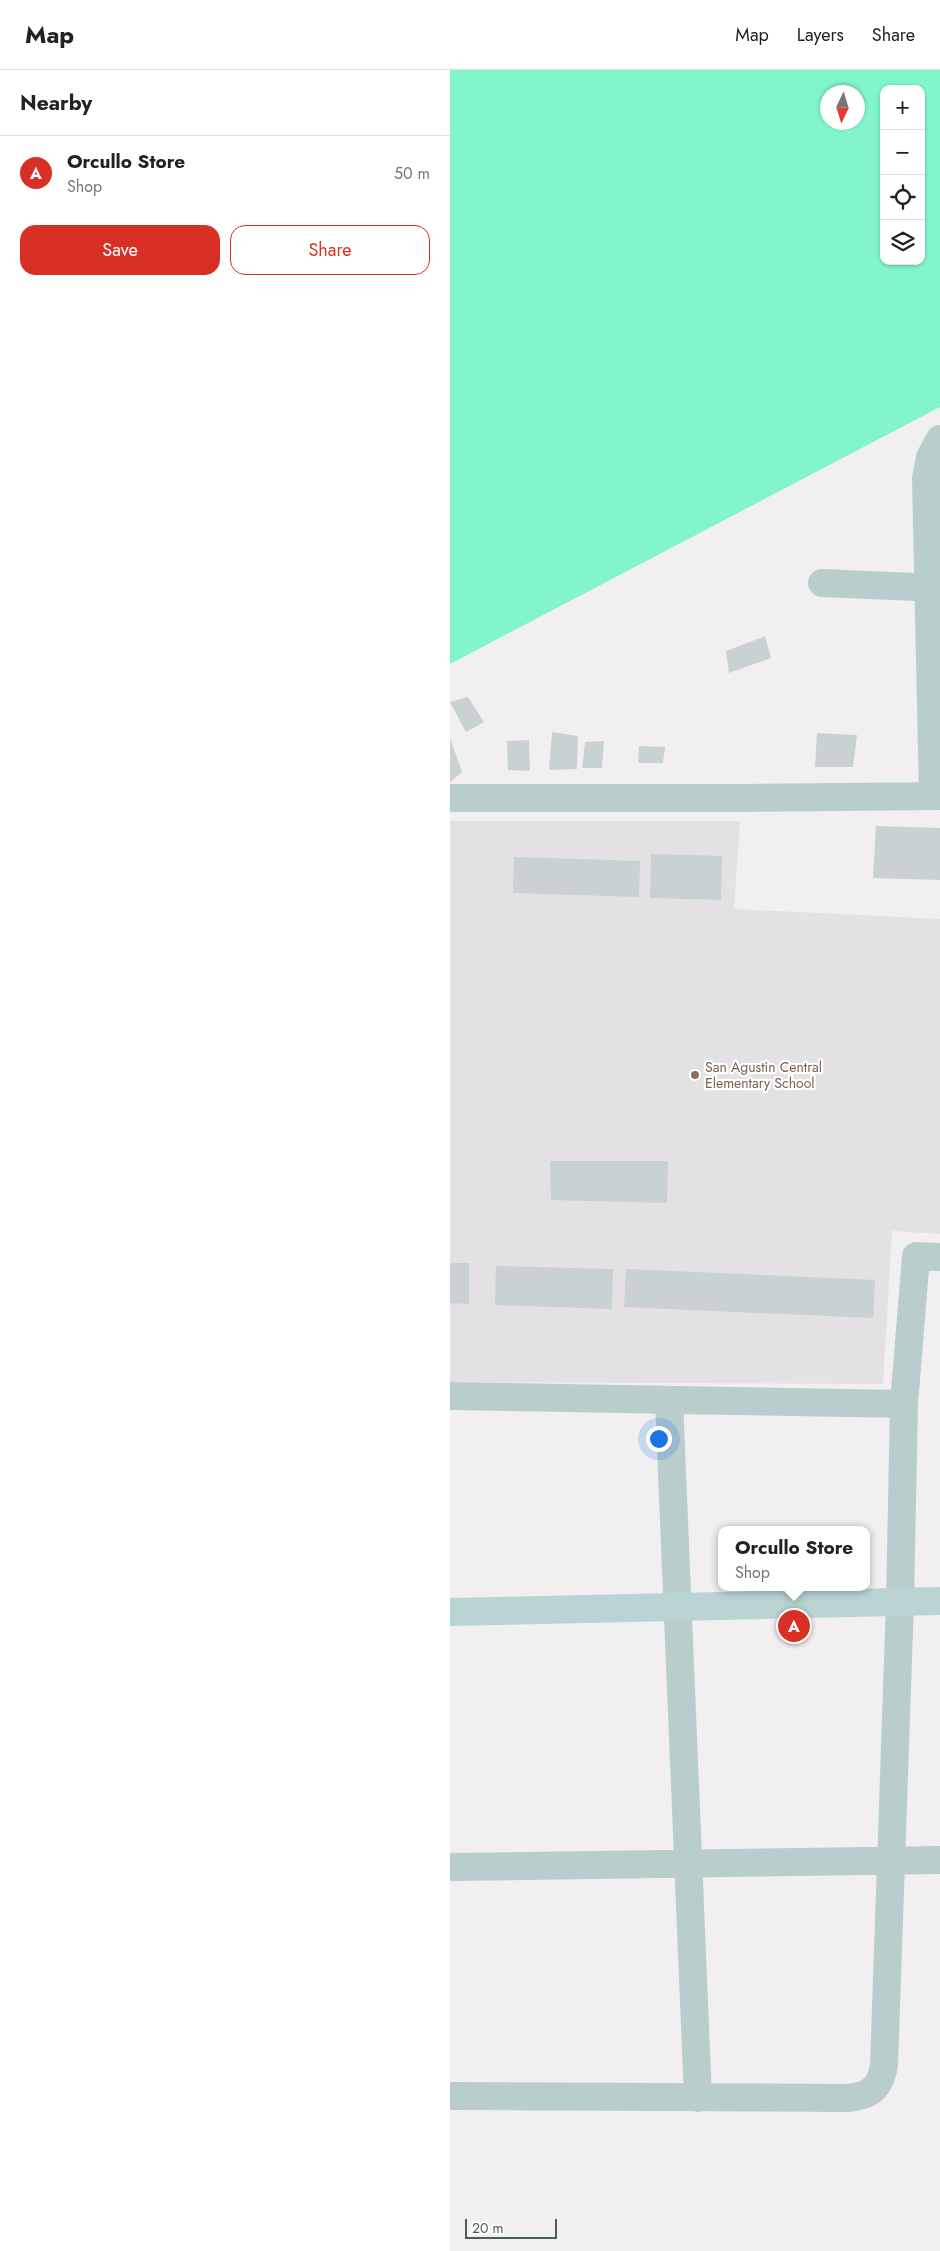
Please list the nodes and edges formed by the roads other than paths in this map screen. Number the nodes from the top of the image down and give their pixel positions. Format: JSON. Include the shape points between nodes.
{"nodes":[{"id":1,"x":940,"y":439,"type":"edge"},
{"id":2,"x":822,"y":582,"type":"dead end"},
{"id":3,"x":934,"y":588,"type":"edge"},
{"id":4,"x":937,"y":796,"type":"edge"},
{"id":5,"x":450,"y":798,"type":"edge"},
{"id":6,"x":940,"y":1257,"type":"edge"},
{"id":7,"x":450,"y":1396,"type":"edge"},
{"id":8,"x":670,"y":1400,"type":"junction"},
{"id":9,"x":904,"y":1404,"type":"junction"},
{"id":10,"x":940,"y":1601,"type":"edge"},
{"id":11,"x":900,"y":1602,"type":"junction"},
{"id":12,"x":678,"y":1607,"type":"junction"},
{"id":13,"x":450,"y":1612,"type":"edge"},
{"id":14,"x":940,"y":1860,"type":"edge"},
{"id":15,"x":891,"y":1861,"type":"junction"},
{"id":16,"x":689,"y":1863,"type":"junction"},
{"id":17,"x":450,"y":1866,"type":"edge"},
{"id":18,"x":450,"y":2096,"type":"edge"},
{"id":19,"x":698,"y":2098,"type":"junction"}],
"edges":[{"from":1,"to":3,"type":"street","via":[[930,457],[926,478]]},
{"from":2,"to":3,"type":"street"},
{"from":3,"to":4,"type":"street"},
{"from":4,"to":5,"type":"street"},
{"from":6,"to":9,"type":"street","via":[[916,1256]]},
{"from":7,"to":8,"type":"street"},
{"from":8,"to":9,"type":"street"},
{"from":8,"to":12,"type":"street"},
{"from":9,"to":11,"type":"street"},
{"from":10,"to":11,"type":"street"},
{"from":11,"to":12,"type":"street"},
{"from":11,"to":15,"type":"street"},
{"from":12,"to":13,"type":"street"},
{"from":12,"to":16,"type":"street"},
{"from":14,"to":15,"type":"street"},
{"from":15,"to":16,"type":"street"},
{"from":15,"to":19,"type":"street","via":[[884,2065],[882,2078],[874,2089],[863,2097],[847,2098]]},
{"from":16,"to":17,"type":"street"},
{"from":16,"to":19,"type":"street"},
{"from":18,"to":19,"type":"street"}]}
